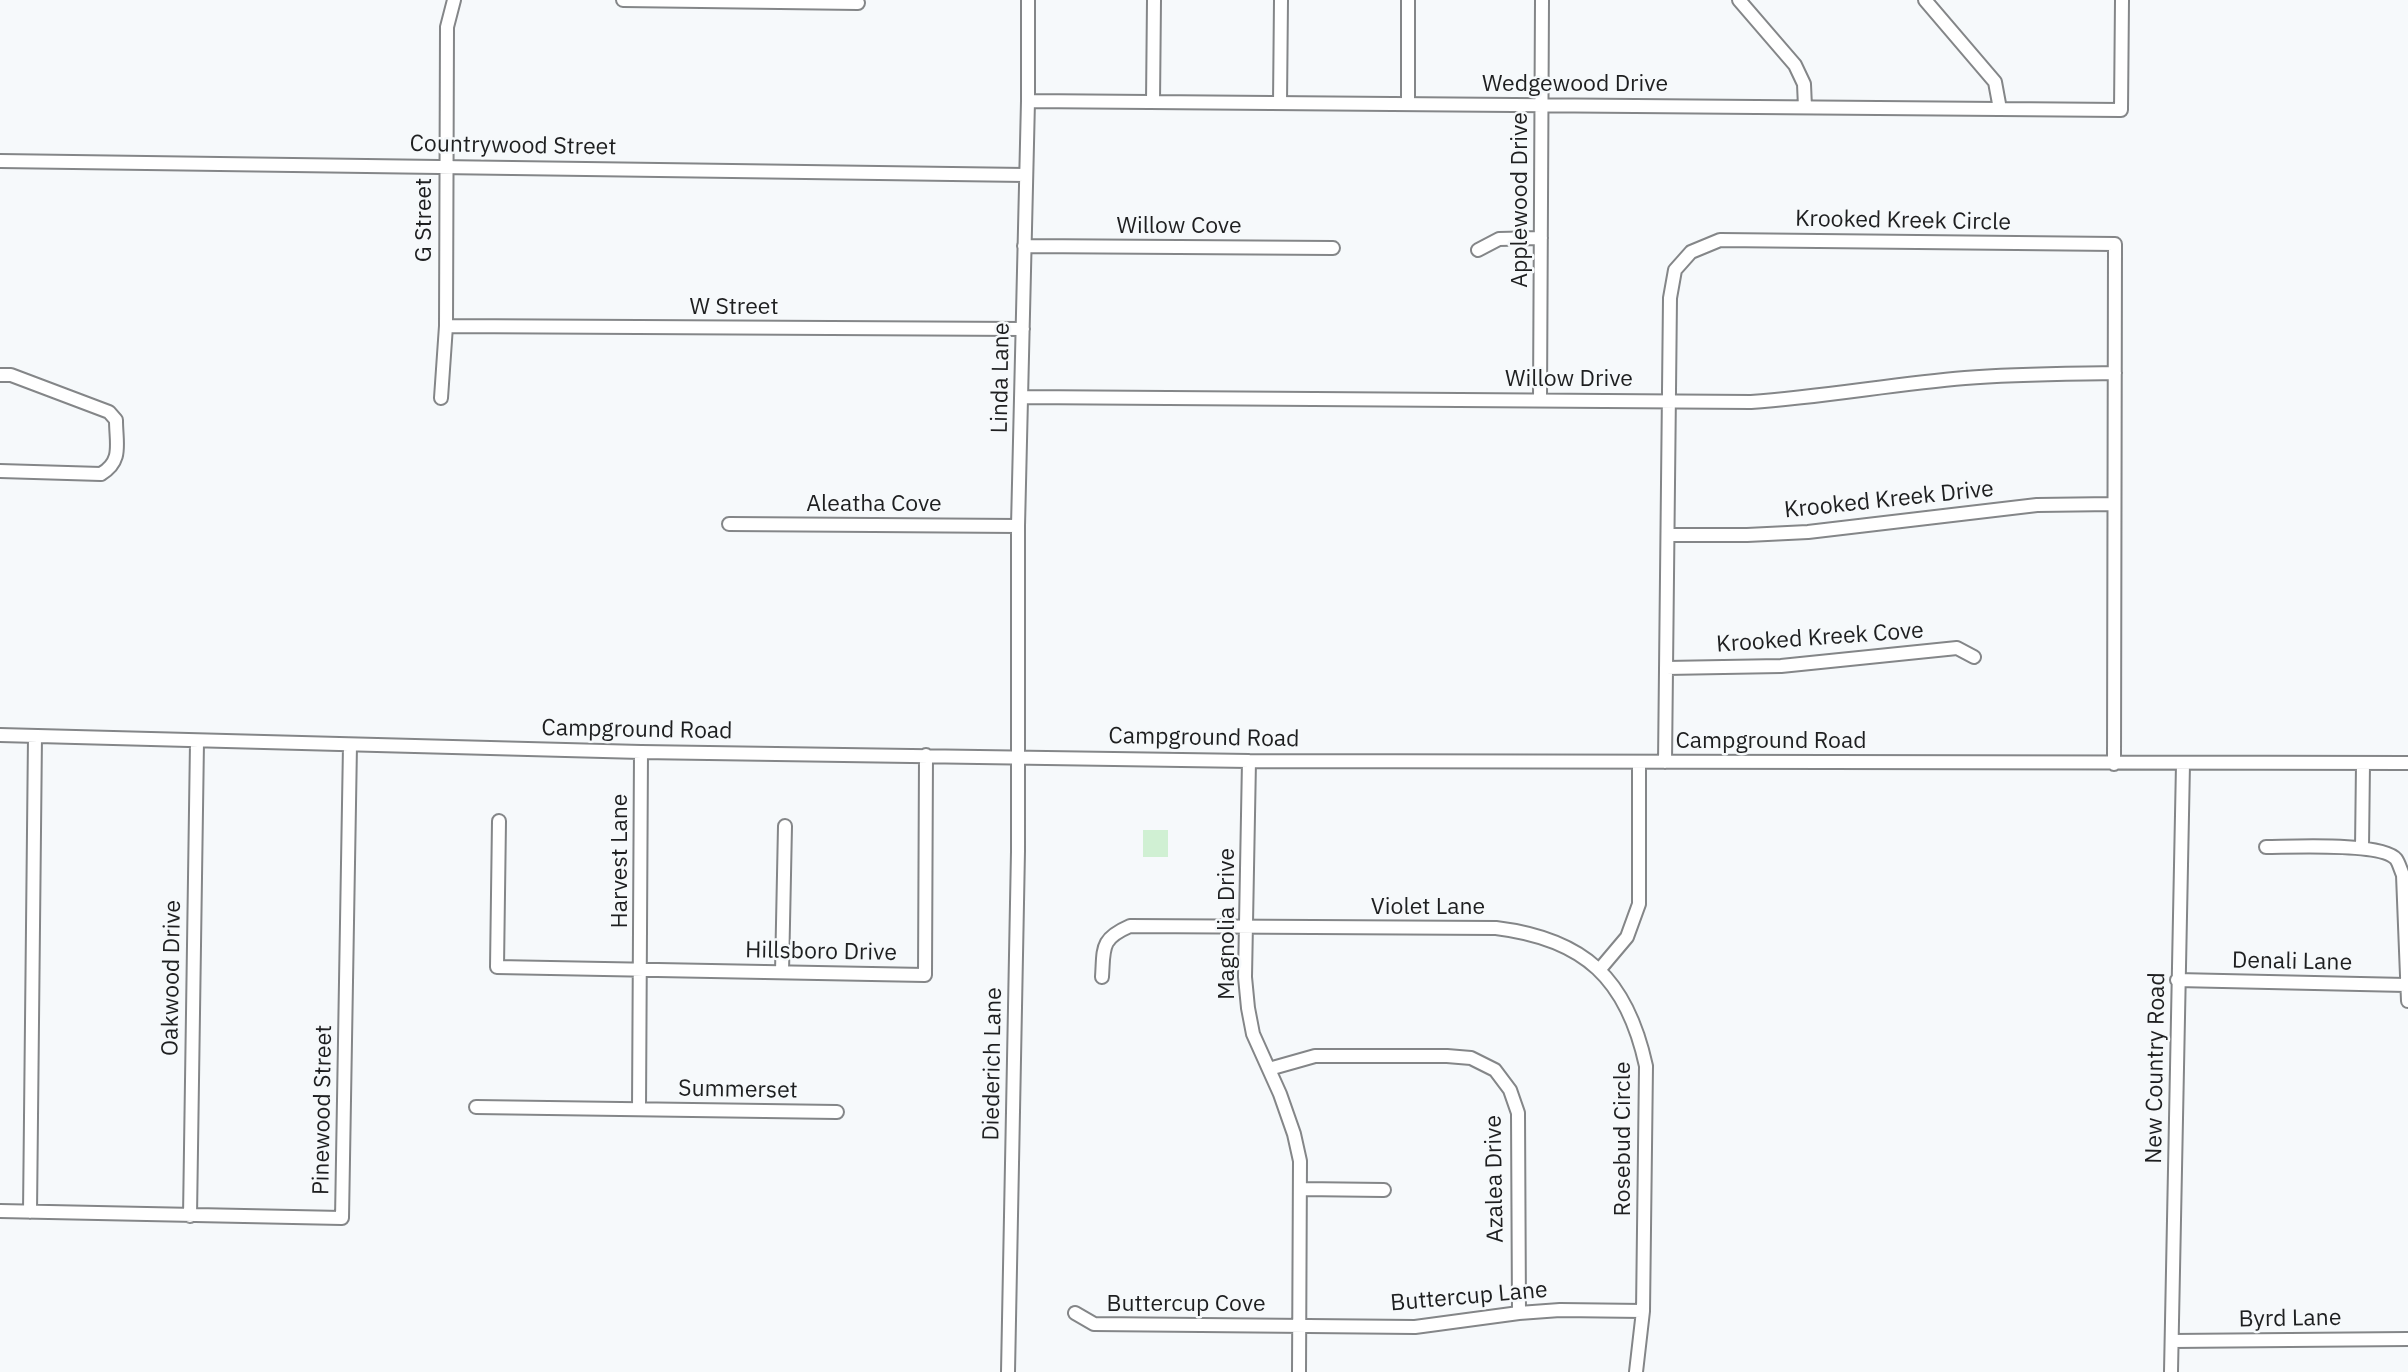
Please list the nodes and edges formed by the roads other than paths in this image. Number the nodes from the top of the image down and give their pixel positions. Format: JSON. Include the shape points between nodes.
{"nodes":[{"id":1,"x":454,"y":0,"type":"edge"},
{"id":2,"x":623,"y":0,"type":"edge"},
{"id":3,"x":1028,"y":0,"type":"edge"},
{"id":4,"x":1154,"y":0,"type":"edge"},
{"id":5,"x":1281,"y":0,"type":"edge"},
{"id":6,"x":1408,"y":0,"type":"edge"},
{"id":7,"x":1542,"y":0,"type":"edge"},
{"id":8,"x":1739,"y":0,"type":"edge"},
{"id":9,"x":1945,"y":0,"type":"edge"},
{"id":10,"x":2122,"y":0,"type":"edge"},
{"id":11,"x":858,"y":3,"type":"dead end"},
{"id":12,"x":1930,"y":5,"type":"edge"},
{"id":13,"x":1028,"y":101,"type":"junction"},
{"id":14,"x":1153,"y":102,"type":"junction"},
{"id":15,"x":1280,"y":103,"type":"junction"},
{"id":16,"x":1408,"y":104,"type":"junction"},
{"id":17,"x":1541,"y":105,"type":"junction"},
{"id":18,"x":1805,"y":107,"type":"junction"},
{"id":19,"x":2000,"y":109,"type":"junction"},
{"id":20,"x":0,"y":161,"type":"edge"},
{"id":21,"x":445,"y":165,"type":"junction"},
{"id":22,"x":1025,"y":175,"type":"junction"},
{"id":23,"x":1541,"y":237,"type":"junction"},
{"id":24,"x":1024,"y":246,"type":"junction"},
{"id":25,"x":1333,"y":248,"type":"dead end"},
{"id":26,"x":1478,"y":250,"type":"dead end"},
{"id":27,"x":446,"y":326,"type":"junction"},
{"id":28,"x":1023,"y":329,"type":"junction"},
{"id":29,"x":2115,"y":373,"type":"junction"},
{"id":30,"x":0,"y":375,"type":"edge"},
{"id":31,"x":1022,"y":397,"type":"junction"},
{"id":32,"x":441,"y":398,"type":"dead end"},
{"id":33,"x":1540,"y":400,"type":"junction"},
{"id":34,"x":1669,"y":401,"type":"junction"},
{"id":35,"x":0,"y":471,"type":"edge"},
{"id":36,"x":2114,"y":504,"type":"junction"},
{"id":37,"x":729,"y":524,"type":"dead end"},
{"id":38,"x":1018,"y":526,"type":"junction"},
{"id":39,"x":1668,"y":535,"type":"junction"},
{"id":40,"x":1973,"y":657,"type":"dead end"},
{"id":41,"x":1666,"y":668,"type":"junction"},
{"id":42,"x":0,"y":735,"type":"edge"},
{"id":43,"x":35,"y":736,"type":"junction"},
{"id":44,"x":197,"y":741,"type":"junction"},
{"id":45,"x":350,"y":745,"type":"junction"},
{"id":46,"x":641,"y":752,"type":"junction"},
{"id":47,"x":926,"y":755,"type":"junction"},
{"id":48,"x":1017,"y":757,"type":"junction"},
{"id":49,"x":1249,"y":761,"type":"junction"},
{"id":50,"x":1639,"y":762,"type":"junction"},
{"id":51,"x":1665,"y":762,"type":"junction"},
{"id":52,"x":2408,"y":763,"type":"edge"},
{"id":53,"x":2114,"y":764,"type":"junction"},
{"id":54,"x":2183,"y":764,"type":"junction"},
{"id":55,"x":2363,"y":764,"type":"junction"},
{"id":56,"x":499,"y":821,"type":"dead end"},
{"id":57,"x":785,"y":826,"type":"dead end"},
{"id":58,"x":2266,"y":847,"type":"dead end"},
{"id":59,"x":2362,"y":848,"type":"junction"},
{"id":60,"x":1246,"y":928,"type":"junction"},
{"id":61,"x":1600,"y":969,"type":"junction"},
{"id":62,"x":640,"y":970,"type":"junction"},
{"id":63,"x":782,"y":972,"type":"junction"},
{"id":64,"x":1102,"y":977,"type":"dead end"},
{"id":65,"x":2177,"y":981,"type":"junction"},
{"id":66,"x":2406,"y":985,"type":"edge"},
{"id":67,"x":2408,"y":1001,"type":"edge"},
{"id":68,"x":1269,"y":1069,"type":"junction"},
{"id":69,"x":476,"y":1107,"type":"dead end"},
{"id":70,"x":639,"y":1109,"type":"junction"},
{"id":71,"x":837,"y":1112,"type":"dead end"},
{"id":72,"x":1301,"y":1189,"type":"junction"},
{"id":73,"x":1384,"y":1189,"type":"dead end"},
{"id":74,"x":0,"y":1211,"type":"edge"},
{"id":75,"x":30,"y":1212,"type":"junction"},
{"id":76,"x":190,"y":1216,"type":"junction"},
{"id":77,"x":1643,"y":1311,"type":"junction"},
{"id":78,"x":1075,"y":1313,"type":"dead end"},
{"id":79,"x":1519,"y":1313,"type":"junction"},
{"id":80,"x":1299,"y":1325,"type":"junction"},
{"id":81,"x":2408,"y":1339,"type":"edge"},
{"id":82,"x":2172,"y":1341,"type":"junction"},
{"id":83,"x":1008,"y":1372,"type":"edge"},
{"id":84,"x":1298,"y":1372,"type":"edge"},
{"id":85,"x":1636,"y":1372,"type":"edge"},
{"id":86,"x":2171,"y":1372,"type":"edge"}],
"edges":[{"from":1,"to":21,"type":"street","name":"G Street","via":[[447,27]]},
{"from":2,"to":11,"type":"street"},
{"from":3,"to":13,"type":"street","name":"Linda Lane"},
{"from":4,"to":14,"type":"street"},
{"from":5,"to":15,"type":"street"},
{"from":6,"to":16,"type":"street"},
{"from":7,"to":17,"type":"street","name":"Applewood Drive"},
{"from":8,"to":18,"type":"street","via":[[1795,65],[1804,84]]},
{"from":9,"to":12,"type":"street"},
{"from":10,"to":19,"type":"street","name":"Wedgewood Drive","via":[[2121,110]]},
{"from":12,"to":19,"type":"street","via":[[1995,82]]},
{"from":13,"to":14,"type":"street","name":"Wedgewood Drive"},
{"from":13,"to":22,"type":"street","name":"Linda Lane"},
{"from":14,"to":15,"type":"street","name":"Wedgewood Drive"},
{"from":15,"to":16,"type":"street","name":"Wedgewood Drive"},
{"from":16,"to":17,"type":"street","name":"Wedgewood Drive"},
{"from":17,"to":18,"type":"street","name":"Wedgewood Drive"},
{"from":17,"to":23,"type":"street","name":"Applewood Drive"},
{"from":18,"to":19,"type":"street","name":"Wedgewood Drive"},
{"from":20,"to":21,"type":"street","name":"Countrywood Street"},
{"from":21,"to":22,"type":"street","name":"Countrywood Street"},
{"from":21,"to":27,"type":"street","name":"G Street"},
{"from":22,"to":24,"type":"street","name":"Linda Lane"},
{"from":23,"to":26,"type":"street","via":[[1499,239]]},
{"from":23,"to":33,"type":"street","name":"Applewood Drive"},
{"from":24,"to":25,"type":"street","name":"Willow Cove"},
{"from":24,"to":28,"type":"street","name":"Linda Lane"},
{"from":27,"to":28,"type":"street","name":"W Street"},
{"from":27,"to":32,"type":"street","name":"G Street"},
{"from":28,"to":31,"type":"street","name":"Linda Lane"},
{"from":29,"to":34,"type":"street","name":"Willow Drive","via":[[1974,377],[1751,402]]},
{"from":29,"to":34,"type":"street","name":"Krooked Kreek Circle","via":[[2115,244],[1720,240],[1690,252],[1675,270],[1670,299]]},
{"from":29,"to":36,"type":"street","name":"Krooked Kreek Circle"},
{"from":30,"to":35,"type":"street","via":[[11,375],[109,412],[116,420],[116,458],[112,468],[101,474]]},
{"from":31,"to":33,"type":"street","name":"Willow Drive"},
{"from":31,"to":38,"type":"street","name":"Linda Lane"},
{"from":33,"to":34,"type":"street","name":"Willow Drive"},
{"from":34,"to":39,"type":"street","name":"Krooked Kreek Circle"},
{"from":36,"to":39,"type":"street","name":"Krooked Kreek Drive","via":[[2037,505],[1771,534]]},
{"from":36,"to":53,"type":"street","name":"Krooked Kreek Circle"},
{"from":37,"to":38,"type":"street","name":"Aleatha Cove"},
{"from":38,"to":48,"type":"street","name":"Linda Lane"},
{"from":39,"to":41,"type":"street","name":"Krooked Kreek Circle"},
{"from":40,"to":41,"type":"street","name":"Krooked Kreek Cove","via":[[1958,648],[1781,666]]},
{"from":41,"to":51,"type":"street","name":"Krooked Kreek Circle"},
{"from":42,"to":43,"type":"street","name":"Campground Road"},
{"from":43,"to":44,"type":"street","name":"Campground Road"},
{"from":43,"to":75,"type":"street"},
{"from":44,"to":45,"type":"street","name":"Campground Road"},
{"from":44,"to":76,"type":"street","name":"Oakwood Drive"},
{"from":45,"to":46,"type":"street","name":"Campground Road"},
{"from":45,"to":76,"type":"street","name":"Pinewood Street","via":[[342,1218]]},
{"from":46,"to":47,"type":"street","name":"Campground Road"},
{"from":46,"to":62,"type":"street","name":"Harvest Lane"},
{"from":47,"to":48,"type":"street","name":"Campground Road"},
{"from":47,"to":63,"type":"street","name":"Hillsboro Drive","via":[[925,975]]},
{"from":48,"to":49,"type":"street","name":"Campground Road"},
{"from":48,"to":83,"type":"street","name":"Diederich Lane"},
{"from":49,"to":50,"type":"street","name":"Campground Road"},
{"from":49,"to":60,"type":"street","name":"Magnolia Drive"},
{"from":50,"to":51,"type":"street","name":"Campground Road"},
{"from":50,"to":61,"type":"street","via":[[1639,904],[1627,937]]},
{"from":51,"to":53,"type":"street","name":"Campground Road"},
{"from":52,"to":55,"type":"street","name":"Campground Road"},
{"from":53,"to":54,"type":"street","name":"Campground Road"},
{"from":54,"to":55,"type":"street","name":"Campground Road"},
{"from":54,"to":65,"type":"street","name":"New Country Road"},
{"from":55,"to":59,"type":"street"},
{"from":56,"to":62,"type":"street","name":"Hillsboro Drive","via":[[496,967]]},
{"from":57,"to":63,"type":"street"},
{"from":58,"to":59,"type":"street"},
{"from":59,"to":66,"type":"street","via":[[2396,859],[2403,875]]},
{"from":60,"to":61,"type":"street","name":"Violet Lane","via":[[1496,928],[1550,939]]},
{"from":60,"to":64,"type":"street","name":"Violet Lane","via":[[1130,926],[1113,934],[1104,947]]},
{"from":60,"to":68,"type":"street","name":"Magnolia Drive","via":[[1248,1008],[1253,1034]]},
{"from":61,"to":77,"type":"street","name":"Rosebud Circle","via":[[1625,1002],[1639,1031],[1646,1066]]},
{"from":62,"to":63,"type":"street","name":"Hillsboro Drive"},
{"from":62,"to":70,"type":"street"},
{"from":65,"to":66,"type":"street","name":"Denali Lane"},
{"from":65,"to":82,"type":"street","name":"New Country Road"},
{"from":66,"to":67,"type":"street"},
{"from":68,"to":72,"type":"street","name":"Magnolia Drive","via":[[1294,1134]]},
{"from":68,"to":79,"type":"street","name":"Azalea Drive","via":[[1315,1055],[1471,1058],[1495,1070],[1510,1090],[1518,1113]]},
{"from":69,"to":70,"type":"street","name":"Summerset"},
{"from":70,"to":71,"type":"street","name":"Summerset"},
{"from":72,"to":73,"type":"street"},
{"from":72,"to":80,"type":"street","name":"Magnolia Drive"},
{"from":74,"to":75,"type":"street","name":"Pinewood Street"},
{"from":75,"to":76,"type":"street","name":"Pinewood Street"},
{"from":77,"to":79,"type":"street","name":"Buttercup Lane"},
{"from":77,"to":85,"type":"street","name":"Rosebud Circle"},
{"from":78,"to":80,"type":"street","name":"Buttercup Cove","via":[[1094,1324]]},
{"from":79,"to":80,"type":"street","name":"Buttercup Lane","via":[[1415,1327]]},
{"from":80,"to":84,"type":"street","name":"Magnolia Drive"},
{"from":81,"to":82,"type":"street","name":"Byrd Lane"},
{"from":82,"to":86,"type":"street","name":"New Country Road"}]}
